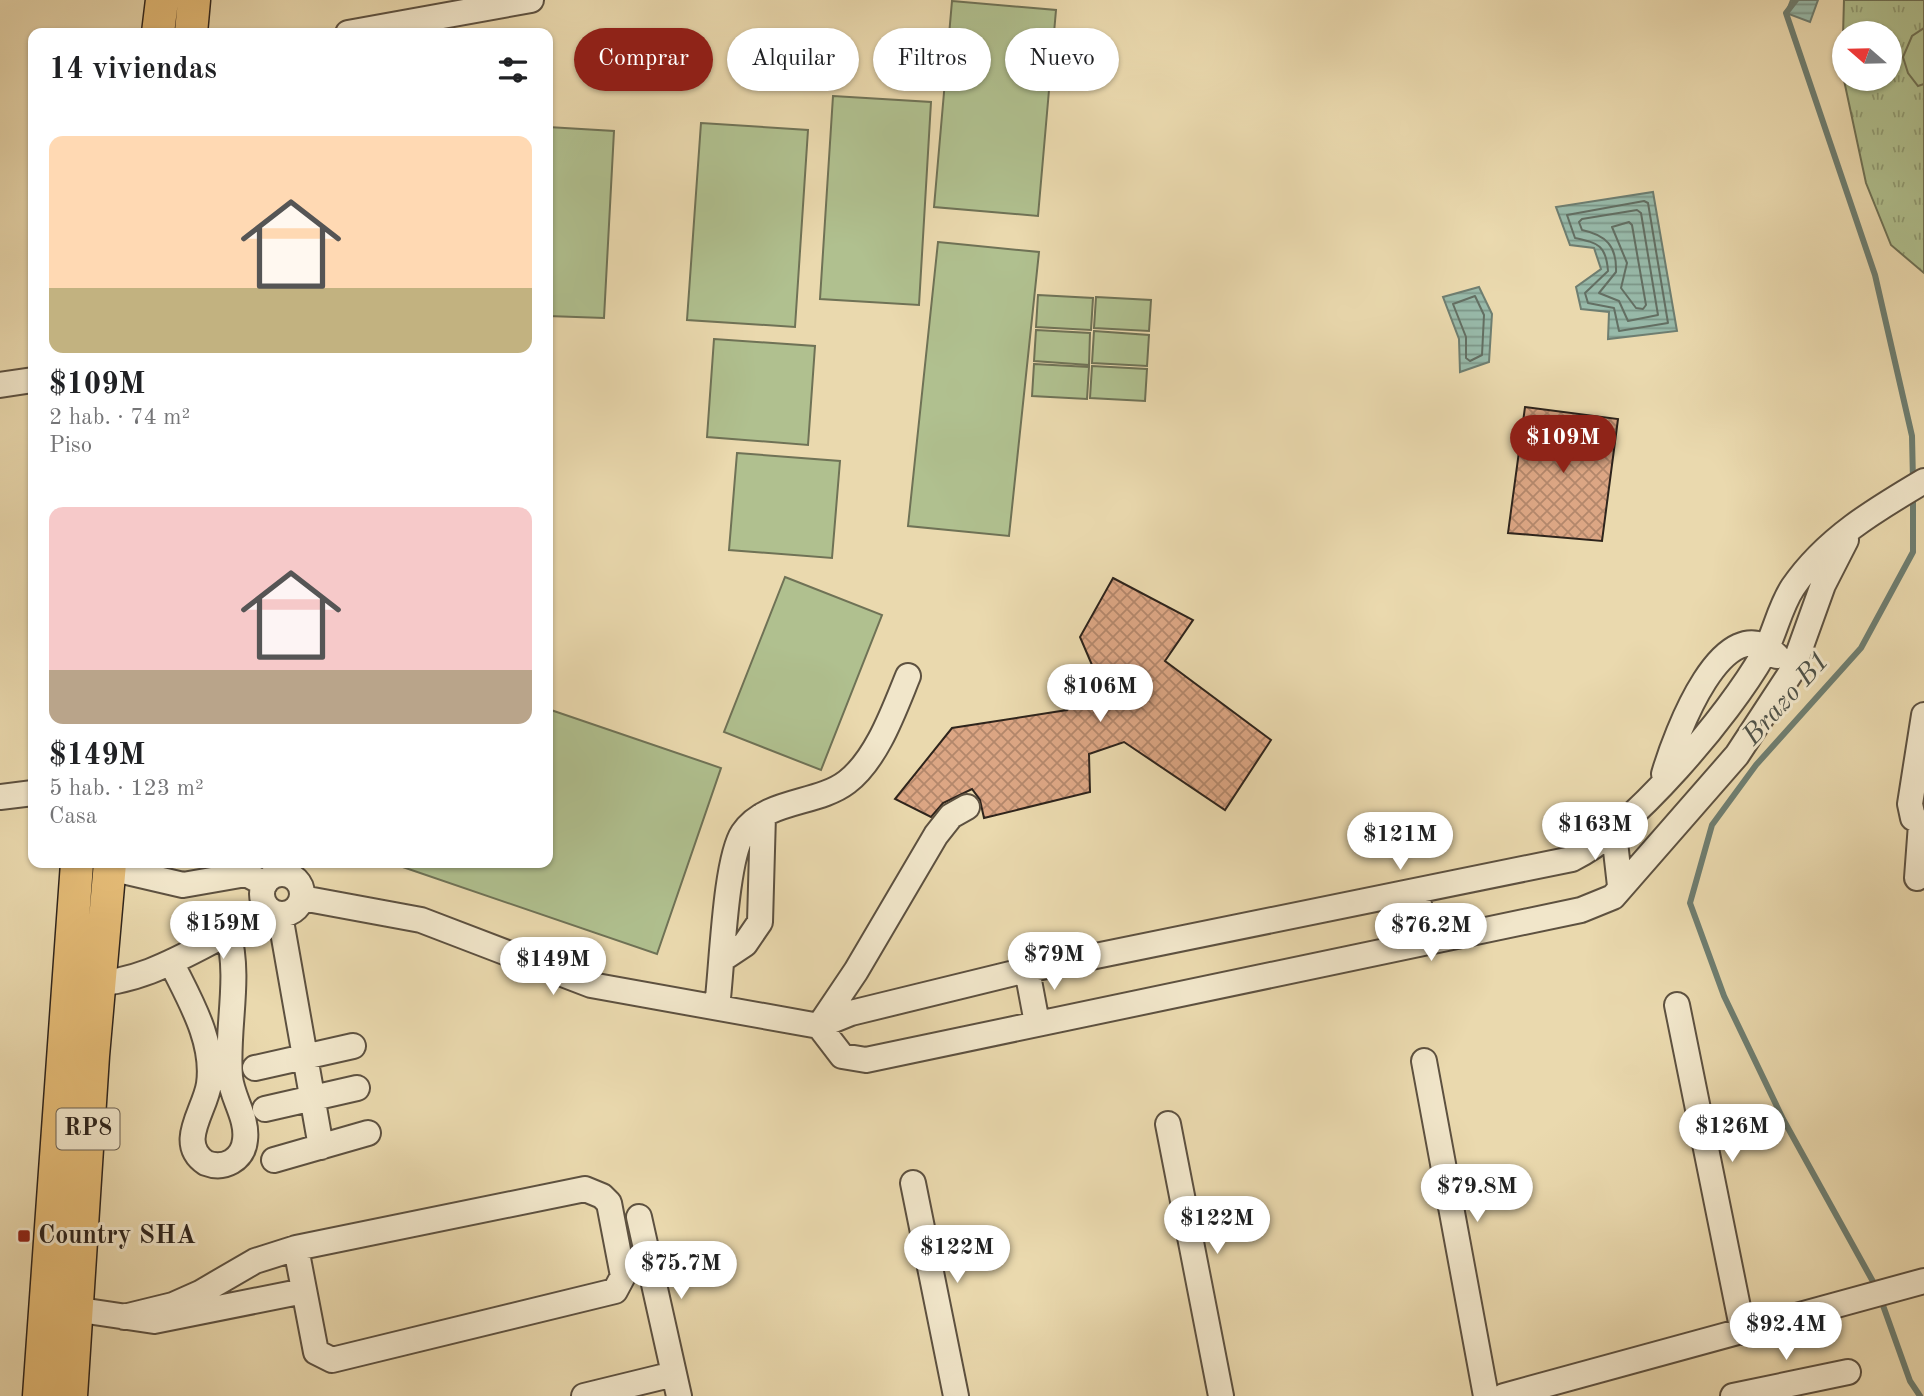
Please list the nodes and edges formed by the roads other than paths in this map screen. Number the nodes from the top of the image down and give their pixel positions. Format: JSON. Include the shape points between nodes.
{"nodes":[{"id":1,"x":162,"y":0,"type":"edge"},
{"id":2,"x":194,"y":0,"type":"edge"},
{"id":3,"x":531,"y":0,"type":"edge"},
{"id":4,"x":159,"y":28,"type":"edge"},
{"id":5,"x":191,"y":28,"type":"edge"},
{"id":6,"x":376,"y":28,"type":"edge"},
{"id":7,"x":28,"y":381,"type":"edge"},
{"id":8,"x":0,"y":386,"type":"edge"},
{"id":9,"x":1924,"y":481,"type":"edge"},
{"id":10,"x":1854,"y":523,"type":"junction"},
{"id":11,"x":1768,"y":646,"type":"junction"},
{"id":12,"x":1792,"y":671,"type":"junction"},
{"id":13,"x":908,"y":676,"type":"dead end"},
{"id":14,"x":1924,"y":715,"type":"edge"},
{"id":15,"x":1662,"y":783,"type":"junction"},
{"id":16,"x":28,"y":794,"type":"edge"},
{"id":17,"x":0,"y":797,"type":"edge"},
{"id":18,"x":967,"y":807,"type":"dead end"},
{"id":19,"x":763,"y":815,"type":"junction"},
{"id":20,"x":1923,"y":824,"type":"edge"},
{"id":21,"x":1614,"y":833,"type":"junction"},
{"id":22,"x":77,"y":868,"type":"edge"},
{"id":23,"x":110,"y":868,"type":"edge"},
{"id":24,"x":121,"y":868,"type":"edge"},
{"id":25,"x":264,"y":871,"type":"edge"},
{"id":26,"x":1917,"y":878,"type":"dead end"},
{"id":27,"x":1620,"y":886,"type":"junction"},
{"id":28,"x":1416,"y":892,"type":"junction"},
{"id":29,"x":302,"y":898,"type":"junction"},
{"id":30,"x":276,"y":913,"type":"junction"},
{"id":31,"x":228,"y":933,"type":"junction"},
{"id":32,"x":1428,"y":941,"type":"junction"},
{"id":33,"x":724,"y":958,"type":"junction"},
{"id":34,"x":163,"y":965,"type":"junction"},
{"id":35,"x":1027,"y":970,"type":"junction"},
{"id":36,"x":66,"y":983,"type":"junction"},
{"id":37,"x":99,"y":985,"type":"junction"},
{"id":38,"x":1677,"y":1005,"type":"dead end"},
{"id":39,"x":717,"y":1007,"type":"junction"},
{"id":40,"x":1037,"y":1023,"type":"junction"},
{"id":41,"x":819,"y":1026,"type":"junction"},
{"id":42,"x":353,"y":1046,"type":"dead end"},
{"id":43,"x":306,"y":1057,"type":"junction"},
{"id":44,"x":1424,"y":1061,"type":"dead end"},
{"id":45,"x":255,"y":1068,"type":"dead end"},
{"id":46,"x":357,"y":1088,"type":"dead end"},
{"id":47,"x":313,"y":1098,"type":"junction"},
{"id":48,"x":265,"y":1109,"type":"dead end"},
{"id":49,"x":1168,"y":1124,"type":"dead end"},
{"id":50,"x":368,"y":1133,"type":"dead end"},
{"id":51,"x":321,"y":1147,"type":"junction"},
{"id":52,"x":274,"y":1160,"type":"dead end"},
{"id":53,"x":914,"y":1183,"type":"dead end"},
{"id":54,"x":639,"y":1217,"type":"dead end"},
{"id":55,"x":296,"y":1248,"type":"junction"},
{"id":56,"x":1924,"y":1281,"type":"edge"},
{"id":57,"x":304,"y":1291,"type":"junction"},
{"id":58,"x":46,"y":1304,"type":"junction"},
{"id":59,"x":76,"y":1311,"type":"junction"},
{"id":60,"x":124,"y":1317,"type":"junction"},
{"id":61,"x":1743,"y":1332,"type":"junction"},
{"id":62,"x":1848,"y":1372,"type":"dead end"},
{"id":63,"x":677,"y":1385,"type":"edge"},
{"id":64,"x":39,"y":1396,"type":"edge"},
{"id":65,"x":71,"y":1396,"type":"edge"},
{"id":66,"x":584,"y":1396,"type":"edge"},
{"id":67,"x":956,"y":1396,"type":"edge"},
{"id":68,"x":1221,"y":1396,"type":"edge"},
{"id":69,"x":1486,"y":1396,"type":"edge"},
{"id":70,"x":1504,"y":1396,"type":"edge"},
{"id":71,"x":1733,"y":1396,"type":"edge"}],
"edges":[{"from":1,"to":4,"type":"main road"},
{"from":2,"to":5,"type":"main road"},
{"from":3,"to":6,"type":"street"},
{"from":7,"to":8,"type":"street"},
{"from":9,"to":10,"type":"street"},
{"from":10,"to":11,"type":"street","via":[[1793,587]]},
{"from":10,"to":12,"type":"street","via":[[1823,585]]},
{"from":11,"to":12,"type":"street"},
{"from":11,"to":15,"type":"street","via":[[1711,727]]},
{"from":11,"to":15,"type":"street","via":[[1752,642],[1720,659],[1682,727]]},
{"from":12,"to":27,"type":"street","via":[[1737,755]]},
{"from":13,"to":19,"type":"street","via":[[857,773],[828,792]]},
{"from":14,"to":20,"type":"street","via":[[1910,804],[1913,818]]},
{"from":15,"to":21,"type":"street"},
{"from":16,"to":17,"type":"street"},
{"from":18,"to":41,"type":"street","via":[[951,816],[936,835]]},
{"from":19,"to":33,"type":"street","via":[[738,844]]},
{"from":19,"to":33,"type":"street","via":[[760,922],[745,944]]},
{"from":20,"to":26,"type":"street"},
{"from":21,"to":27,"type":"street"},
{"from":21,"to":28,"type":"street","via":[[1572,859]]},
{"from":22,"to":36,"type":"main road","number":"RP8"},
{"from":23,"to":37,"type":"main road","number":"RP8"},
{"from":24,"to":25,"type":"street","via":[[183,885]]},
{"from":25,"to":29,"type":"street","via":[[300,885]]},
{"from":25,"to":30,"type":"street","via":[[262,896]]},
{"from":27,"to":32,"type":"street","via":[[1613,897],[1581,910]]},
{"from":28,"to":32,"type":"street"},
{"from":28,"to":35,"type":"street"},
{"from":29,"to":30,"type":"street","via":[[292,912]]},
{"from":29,"to":39,"type":"street","via":[[421,920],[591,985]]},
{"from":30,"to":31,"type":"street"},
{"from":30,"to":43,"type":"street"},
{"from":31,"to":34,"type":"street"},
{"from":31,"to":34,"type":"street","via":[[234,963],[230,1081],[245,1140],[236,1158],[225,1165],[206,1163],[192,1148],[209,1084],[209,1055],[200,1023]]},
{"from":32,"to":40,"type":"street"},
{"from":33,"to":39,"type":"street"},
{"from":34,"to":37,"type":"street"},
{"from":35,"to":40,"type":"street"},
{"from":35,"to":41,"type":"street","via":[[851,1013]]},
{"from":36,"to":37,"type":"street"},
{"from":36,"to":58,"type":"main road","number":"RP8"},
{"from":37,"to":59,"type":"main road","number":"RP8"},
{"from":38,"to":61,"type":"street"},
{"from":39,"to":41,"type":"street"},
{"from":40,"to":41,"type":"street","via":[[866,1060],[842,1056]]},
{"from":42,"to":43,"type":"street"},
{"from":43,"to":45,"type":"street"},
{"from":43,"to":47,"type":"street"},
{"from":44,"to":69,"type":"street"},
{"from":46,"to":47,"type":"street"},
{"from":47,"to":48,"type":"street"},
{"from":47,"to":51,"type":"street"},
{"from":49,"to":68,"type":"street"},
{"from":50,"to":51,"type":"street"},
{"from":51,"to":52,"type":"street"},
{"from":53,"to":67,"type":"street"},
{"from":54,"to":63,"type":"street"},
{"from":55,"to":57,"type":"street"},
{"from":55,"to":57,"type":"street","via":[[585,1189],[609,1203],[623,1276],[615,1291],[332,1360],[316,1352]]},
{"from":55,"to":60,"type":"street","via":[[255,1261],[173,1305]]},
{"from":56,"to":61,"type":"street"},
{"from":57,"to":60,"type":"street","via":[[154,1321]]},
{"from":58,"to":59,"type":"street"},
{"from":58,"to":64,"type":"main road","number":"RP8"},
{"from":59,"to":60,"type":"street"},
{"from":59,"to":65,"type":"main road","number":"RP8"},
{"from":61,"to":70,"type":"street"},
{"from":62,"to":71,"type":"street"},
{"from":63,"to":66,"type":"street"}]}
